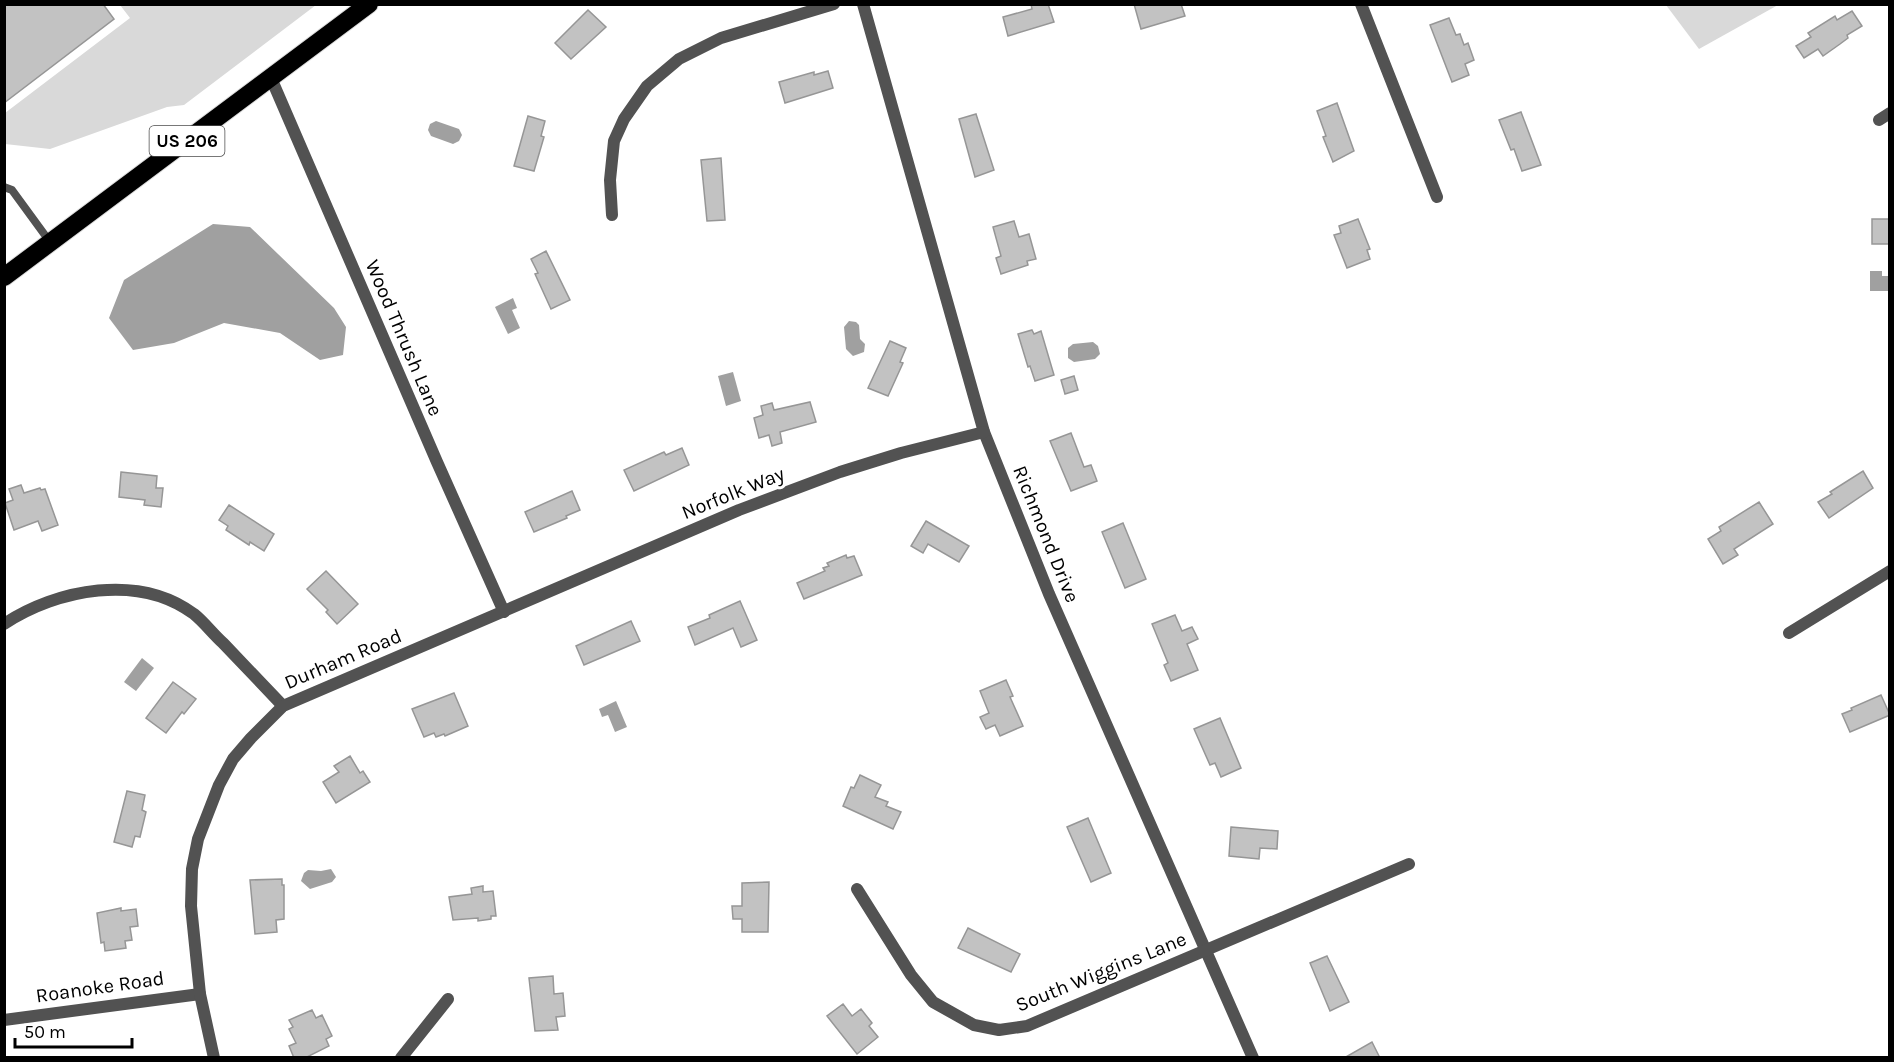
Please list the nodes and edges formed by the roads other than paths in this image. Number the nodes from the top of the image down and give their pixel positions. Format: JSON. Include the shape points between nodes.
{"nodes":[{"id":1,"x":369,"y":4,"type":"edge"},
{"id":2,"x":834,"y":4,"type":"edge"},
{"id":3,"x":863,"y":4,"type":"edge"},
{"id":4,"x":1361,"y":4,"type":"edge"},
{"id":5,"x":271,"y":78,"type":"junction"},
{"id":6,"x":4,"y":187,"type":"edge"},
{"id":7,"x":1437,"y":197,"type":"dead end"},
{"id":8,"x":612,"y":215,"type":"dead end"},
{"id":9,"x":50,"y":242,"type":"junction"},
{"id":10,"x":4,"y":277,"type":"edge"},
{"id":11,"x":984,"y":432,"type":"junction"},
{"id":12,"x":1890,"y":571,"type":"edge"},
{"id":13,"x":504,"y":612,"type":"junction"},
{"id":14,"x":4,"y":624,"type":"edge"},
{"id":15,"x":1788,"y":633,"type":"dead end"},
{"id":16,"x":283,"y":706,"type":"junction"},
{"id":17,"x":1409,"y":864,"type":"dead end"},
{"id":18,"x":857,"y":889,"type":"dead end"},
{"id":19,"x":1204,"y":951,"type":"junction"},
{"id":20,"x":200,"y":994,"type":"junction"},
{"id":21,"x":448,"y":999,"type":"dead end"},
{"id":22,"x":4,"y":1020,"type":"edge"},
{"id":23,"x":214,"y":1058,"type":"edge"},
{"id":24,"x":401,"y":1058,"type":"edge"},
{"id":25,"x":1253,"y":1058,"type":"edge"}],
"edges":[{"from":1,"to":5,"type":"highway","number":"US 206"},
{"from":2,"to":8,"type":"street","via":[[721,38],[679,59],[647,86],[614,141],[609,180]]},
{"from":3,"to":11,"type":"street","name":"Richmond Drive"},
{"from":4,"to":7,"type":"street"},
{"from":5,"to":9,"type":"highway","number":"US 206"},
{"from":5,"to":13,"type":"street","name":"Wood Thrush Lane"},
{"from":6,"to":9,"type":"lane","via":[[12,189]]},
{"from":9,"to":10,"type":"highway","number":"US 206"},
{"from":11,"to":13,"type":"street","name":"Norfolk Way","via":[[901,453],[739,510]]},
{"from":11,"to":19,"type":"street","name":"Richmond Drive","via":[[1049,594]]},
{"from":12,"to":15,"type":"street"},
{"from":13,"to":16,"type":"street","name":"Durham Road"},
{"from":14,"to":16,"type":"street","via":[[43,603],[77,592],[150,593],[194,614]]},
{"from":16,"to":20,"type":"street","name":"Durham Road","via":[[233,759],[198,838],[191,906]]},
{"from":17,"to":19,"type":"street","name":"South Wiggins Lane"},
{"from":18,"to":19,"type":"street","name":"South Wiggins Lane","via":[[911,975],[933,1002],[974,1025],[999,1030],[1026,1026]]},
{"from":19,"to":25,"type":"street","name":"Richmond Drive"},
{"from":20,"to":22,"type":"street","name":"Roanoke Road"},
{"from":20,"to":23,"type":"street","name":"Durham Road"},
{"from":21,"to":24,"type":"street"}]}
